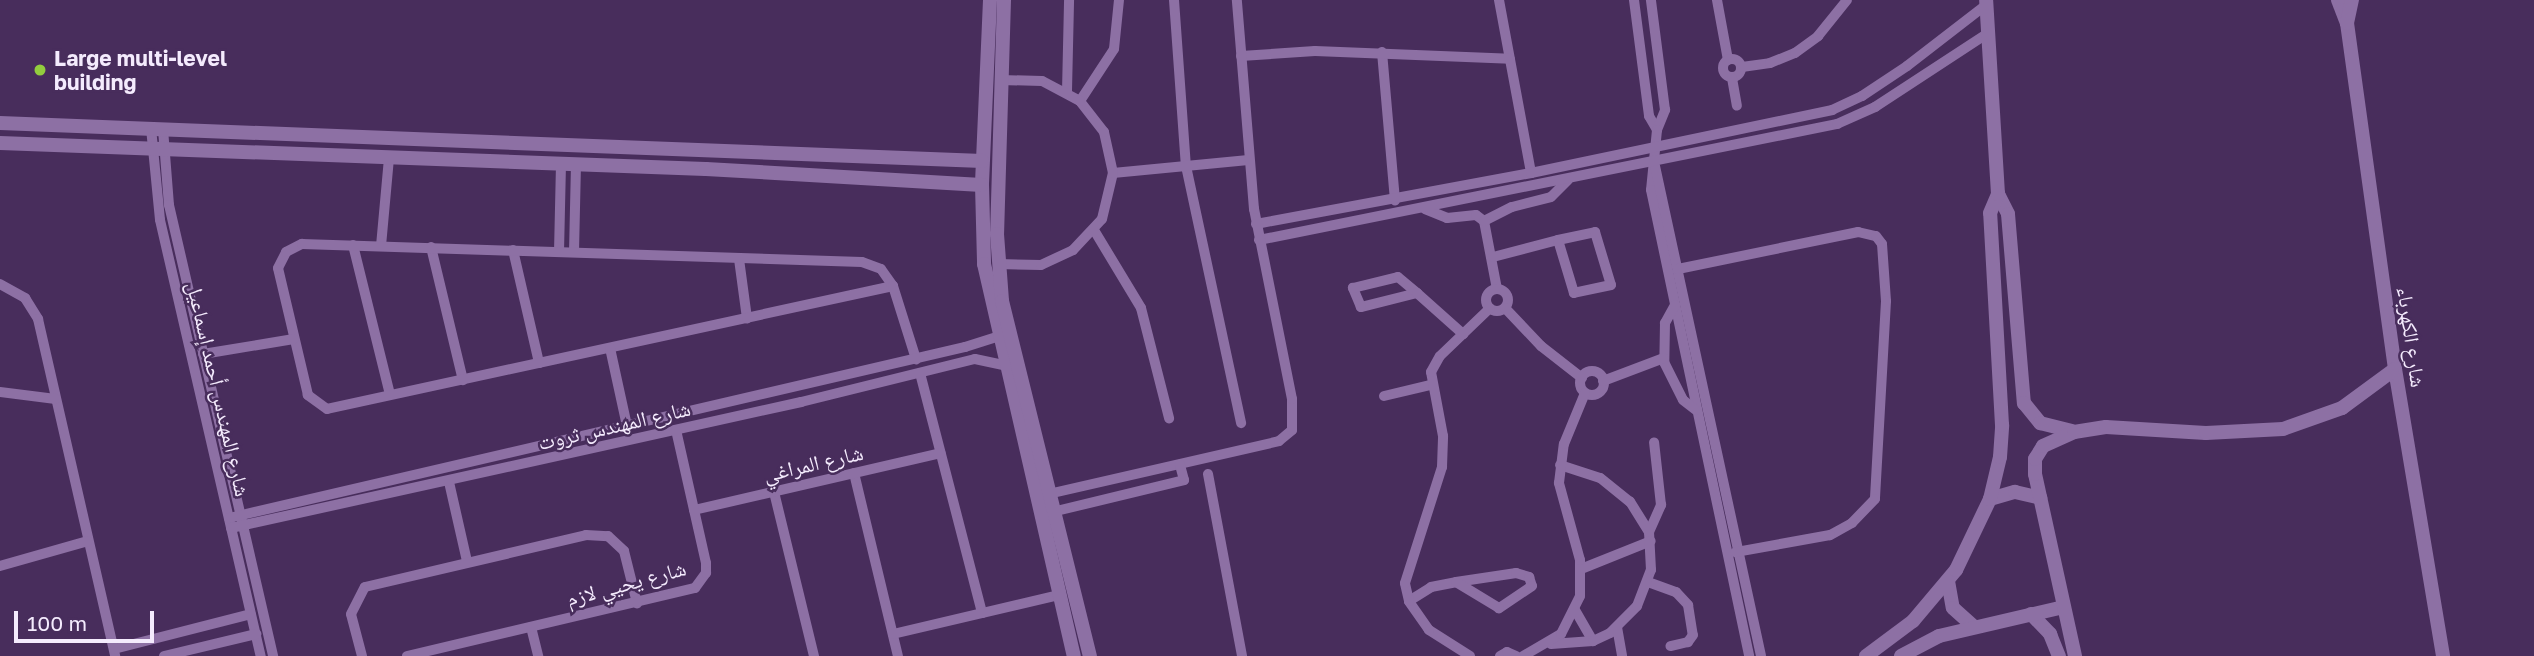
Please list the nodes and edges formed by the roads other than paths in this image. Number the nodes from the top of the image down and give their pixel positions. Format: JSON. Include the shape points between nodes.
{"nodes":[{"id":1,"x":990,"y":0,"type":"edge"},
{"id":2,"x":1004,"y":0,"type":"edge"},
{"id":3,"x":1069,"y":0,"type":"edge"},
{"id":4,"x":1119,"y":0,"type":"edge"},
{"id":5,"x":1174,"y":0,"type":"edge"},
{"id":6,"x":1237,"y":0,"type":"edge"},
{"id":7,"x":1499,"y":0,"type":"edge"},
{"id":8,"x":1634,"y":0,"type":"edge"},
{"id":9,"x":1651,"y":0,"type":"edge"},
{"id":10,"x":1717,"y":0,"type":"edge"},
{"id":11,"x":1847,"y":0,"type":"edge"},
{"id":12,"x":2337,"y":0,"type":"edge"},
{"id":13,"x":2352,"y":0,"type":"edge"},
{"id":14,"x":1986,"y":3,"type":"edge"},
{"id":15,"x":2347,"y":23,"type":"junction"},
{"id":16,"x":1988,"y":33,"type":"junction"},
{"id":17,"x":1655,"y":34,"type":"junction"},
{"id":18,"x":1640,"y":36,"type":"junction"},
{"id":19,"x":1382,"y":52,"type":"junction"},
{"id":20,"x":1241,"y":56,"type":"junction"},
{"id":21,"x":1510,"y":59,"type":"junction"},
{"id":22,"x":1728,"y":60,"type":"junction"},
{"id":23,"x":1742,"y":67,"type":"junction"},
{"id":24,"x":1732,"y":78,"type":"junction"},
{"id":25,"x":1000,"y":80,"type":"junction"},
{"id":26,"x":1067,"y":91,"type":"junction"},
{"id":27,"x":1080,"y":101,"type":"junction"},
{"id":28,"x":1737,"y":106,"type":"dead end"},
{"id":29,"x":0,"y":123,"type":"edge"},
{"id":30,"x":157,"y":128,"type":"junction"},
{"id":31,"x":1657,"y":130,"type":"junction"},
{"id":32,"x":447,"y":139,"type":"junction"},
{"id":33,"x":1247,"y":142,"type":"junction"},
{"id":34,"x":1260,"y":142,"type":"dead end"},
{"id":35,"x":0,"y":143,"type":"edge"},
{"id":36,"x":1657,"y":145,"type":"junction"},
{"id":37,"x":158,"y":148,"type":"junction"},
{"id":38,"x":389,"y":158,"type":"junction"},
{"id":39,"x":445,"y":160,"type":"junction"},
{"id":40,"x":1248,"y":160,"type":"junction"},
{"id":41,"x":982,"y":161,"type":"junction"},
{"id":42,"x":1654,"y":163,"type":"junction"},
{"id":43,"x":561,"y":164,"type":"junction"},
{"id":44,"x":576,"y":164,"type":"junction"},
{"id":45,"x":1186,"y":166,"type":"junction"},
{"id":46,"x":1114,"y":173,"type":"junction"},
{"id":47,"x":1531,"y":173,"type":"junction"},
{"id":48,"x":1509,"y":177,"type":"junction"},
{"id":49,"x":1568,"y":180,"type":"junction"},
{"id":50,"x":982,"y":185,"type":"junction"},
{"id":51,"x":1512,"y":191,"type":"junction"},
{"id":52,"x":1998,"y":194,"type":"junction"},
{"id":53,"x":1395,"y":200,"type":"junction"},
{"id":54,"x":1424,"y":208,"type":"junction"},
{"id":55,"x":1497,"y":218,"type":"junction"},
{"id":56,"x":1484,"y":220,"type":"junction"},
{"id":57,"x":1256,"y":224,"type":"junction"},
{"id":58,"x":1094,"y":230,"type":"junction"},
{"id":59,"x":1259,"y":240,"type":"junction"},
{"id":60,"x":1558,"y":240,"type":"junction"},
{"id":61,"x":1491,"y":243,"type":"junction"},
{"id":62,"x":353,"y":245,"type":"junction"},
{"id":63,"x":380,"y":246,"type":"junction"},
{"id":64,"x":431,"y":247,"type":"junction"},
{"id":65,"x":513,"y":250,"type":"junction"},
{"id":66,"x":559,"y":252,"type":"junction"},
{"id":67,"x":574,"y":252,"type":"junction"},
{"id":68,"x":1493,"y":257,"type":"junction"},
{"id":69,"x":739,"y":259,"type":"junction"},
{"id":70,"x":998,"y":264,"type":"junction"},
{"id":71,"x":1678,"y":269,"type":"junction"},
{"id":72,"x":0,"y":284,"type":"edge"},
{"id":73,"x":893,"y":286,"type":"junction"},
{"id":74,"x":1497,"y":289,"type":"junction"},
{"id":75,"x":1417,"y":293,"type":"junction"},
{"id":76,"x":1675,"y":305,"type":"junction"},
{"id":77,"x":1490,"y":308,"type":"junction"},
{"id":78,"x":1505,"y":308,"type":"junction"},
{"id":79,"x":747,"y":318,"type":"junction"},
{"id":80,"x":1003,"y":334,"type":"junction"},
{"id":81,"x":1463,"y":334,"type":"junction"},
{"id":82,"x":294,"y":339,"type":"junction"},
{"id":83,"x":972,"y":345,"type":"junction"},
{"id":84,"x":610,"y":348,"type":"junction"},
{"id":85,"x":203,"y":354,"type":"junction"},
{"id":86,"x":916,"y":359,"type":"junction"},
{"id":87,"x":975,"y":359,"type":"junction"},
{"id":88,"x":539,"y":363,"type":"junction"},
{"id":89,"x":1665,"y":364,"type":"junction"},
{"id":90,"x":1004,"y":365,"type":"junction"},
{"id":91,"x":2395,"y":369,"type":"junction"},
{"id":92,"x":920,"y":373,"type":"junction"},
{"id":93,"x":1582,"y":378,"type":"junction"},
{"id":94,"x":463,"y":380,"type":"junction"},
{"id":95,"x":1603,"y":381,"type":"junction"},
{"id":96,"x":1430,"y":385,"type":"junction"},
{"id":97,"x":0,"y":392,"type":"edge"},
{"id":98,"x":1585,"y":393,"type":"junction"},
{"id":99,"x":390,"y":395,"type":"junction"},
{"id":100,"x":1384,"y":396,"type":"dead end"},
{"id":101,"x":56,"y":399,"type":"junction"},
{"id":102,"x":1696,"y":410,"type":"junction"},
{"id":103,"x":1168,"y":418,"type":"dead end"},
{"id":104,"x":653,"y":420,"type":"junction"},
{"id":105,"x":1241,"y":423,"type":"dead end"},
{"id":106,"x":627,"y":426,"type":"junction"},
{"id":107,"x":676,"y":430,"type":"junction"},
{"id":108,"x":2074,"y":432,"type":"junction"},
{"id":109,"x":656,"y":435,"type":"junction"},
{"id":110,"x":1654,"y":442,"type":"dead end"},
{"id":111,"x":941,"y":453,"type":"junction"},
{"id":112,"x":1180,"y":465,"type":"junction"},
{"id":113,"x":1560,"y":465,"type":"junction"},
{"id":114,"x":854,"y":473,"type":"junction"},
{"id":115,"x":1208,"y":474,"type":"dead end"},
{"id":116,"x":449,"y":482,"type":"junction"},
{"id":117,"x":774,"y":492,"type":"junction"},
{"id":118,"x":1043,"y":496,"type":"junction"},
{"id":119,"x":2040,"y":498,"type":"junction"},
{"id":120,"x":1990,"y":499,"type":"junction"},
{"id":121,"x":694,"y":510,"type":"junction"},
{"id":122,"x":1047,"y":513,"type":"junction"},
{"id":123,"x":235,"y":522,"type":"junction"},
{"id":124,"x":1650,"y":537,"type":"junction"},
{"id":125,"x":88,"y":541,"type":"junction"},
{"id":126,"x":1736,"y":552,"type":"junction"},
{"id":127,"x":467,"y":561,"type":"junction"},
{"id":128,"x":0,"y":566,"type":"edge"},
{"id":129,"x":1581,"y":569,"type":"junction"},
{"id":130,"x":1948,"y":581,"type":"junction"},
{"id":131,"x":1456,"y":582,"type":"junction"},
{"id":132,"x":1648,"y":582,"type":"junction"},
{"id":133,"x":1740,"y":588,"type":"junction"},
{"id":134,"x":1059,"y":595,"type":"junction"},
{"id":135,"x":1409,"y":601,"type":"junction"},
{"id":136,"x":637,"y":603,"type":"junction"},
{"id":137,"x":2064,"y":607,"type":"junction"},
{"id":138,"x":1576,"y":610,"type":"junction"},
{"id":139,"x":982,"y":613,"type":"junction"},
{"id":140,"x":251,"y":614,"type":"junction"},
{"id":141,"x":2031,"y":614,"type":"junction"},
{"id":142,"x":1973,"y":626,"type":"junction"},
{"id":143,"x":531,"y":627,"type":"junction"},
{"id":144,"x":1617,"y":627,"type":"junction"},
{"id":145,"x":256,"y":634,"type":"junction"},
{"id":146,"x":893,"y":634,"type":"junction"},
{"id":147,"x":1593,"y":641,"type":"junction"},
{"id":148,"x":1888,"y":641,"type":"junction"},
{"id":149,"x":1551,"y":644,"type":"junction"},
{"id":150,"x":1670,"y":646,"type":"dead end"},
{"id":151,"x":450,"y":651,"type":"edge"},
{"id":152,"x":114,"y":653,"type":"edge"},
{"id":153,"x":1463,"y":655,"type":"edge"},
{"id":154,"x":164,"y":656,"type":"edge"},
{"id":155,"x":261,"y":656,"type":"edge"},
{"id":156,"x":273,"y":656,"type":"edge"},
{"id":157,"x":362,"y":656,"type":"edge"},
{"id":158,"x":407,"y":656,"type":"edge"},
{"id":159,"x":538,"y":656,"type":"edge"},
{"id":160,"x":814,"y":656,"type":"edge"},
{"id":161,"x":898,"y":656,"type":"edge"},
{"id":162,"x":1074,"y":656,"type":"edge"},
{"id":163,"x":1090,"y":656,"type":"edge"},
{"id":164,"x":1242,"y":656,"type":"edge"},
{"id":165,"x":1500,"y":656,"type":"edge"},
{"id":166,"x":1516,"y":656,"type":"edge"},
{"id":167,"x":1523,"y":656,"type":"edge"},
{"id":168,"x":1622,"y":656,"type":"edge"},
{"id":169,"x":1749,"y":656,"type":"edge"},
{"id":170,"x":1762,"y":656,"type":"edge"},
{"id":171,"x":1866,"y":656,"type":"edge"},
{"id":172,"x":1900,"y":656,"type":"edge"},
{"id":173,"x":2059,"y":656,"type":"edge"},
{"id":174,"x":2075,"y":656,"type":"edge"},
{"id":175,"x":2443,"y":656,"type":"edge"}],
"edges":[{"from":1,"to":41,"type":"street"},
{"from":2,"to":25,"type":"street"},
{"from":3,"to":26,"type":"street"},
{"from":4,"to":27,"type":"street","via":[[1114,49]]},
{"from":5,"to":45,"type":"street"},
{"from":6,"to":20,"type":"street"},
{"from":7,"to":21,"type":"street"},
{"from":8,"to":18,"type":"street"},
{"from":9,"to":17,"type":"street"},
{"from":10,"to":22,"type":"street"},
{"from":11,"to":23,"type":"street","via":[[1818,36],[1795,52],[1769,63]]},
{"from":12,"to":15,"type":"street","name":"شارع الكهرباء"},
{"from":13,"to":15,"type":"street","name":"شارع الكهرباء"},
{"from":14,"to":16,"type":"street"},
{"from":14,"to":36,"type":"street","via":[[1907,66],[1842,106]]},
{"from":15,"to":91,"type":"street","name":"شارع الكهرباء"},
{"from":16,"to":42,"type":"street","via":[[1857,117]]},
{"from":16,"to":52,"type":"street"},
{"from":17,"to":18,"type":"street"},
{"from":17,"to":31,"type":"street","via":[[1665,110]]},
{"from":18,"to":31,"type":"street","via":[[1649,116]]},
{"from":19,"to":20,"type":"street"},
{"from":19,"to":21,"type":"street"},
{"from":19,"to":53,"type":"street"},
{"from":20,"to":33,"type":"street"},
{"from":21,"to":47,"type":"street"},
{"from":22,"to":23,"type":"street","via":[[1735,59]]},
{"from":22,"to":24,"type":"street","via":[[1723,69]]},
{"from":23,"to":24,"type":"street","via":[[1740,75]]},
{"from":24,"to":28,"type":"street"},
{"from":25,"to":26,"type":"street","via":[[1029,78]]},
{"from":25,"to":70,"type":"street"},
{"from":26,"to":27,"type":"street"},
{"from":27,"to":46,"type":"street","via":[[1104,132]]},
{"from":29,"to":30,"type":"street"},
{"from":30,"to":32,"type":"street"},
{"from":30,"to":37,"type":"street","name":"شارع المهندس أحمد إسماعيل"},
{"from":31,"to":36,"type":"street"},
{"from":32,"to":39,"type":"street"},
{"from":32,"to":41,"type":"street"},
{"from":33,"to":34,"type":"street"},
{"from":33,"to":40,"type":"street"},
{"from":35,"to":37,"type":"street"},
{"from":36,"to":42,"type":"street"},
{"from":36,"to":47,"type":"street"},
{"from":37,"to":38,"type":"street"},
{"from":37,"to":85,"type":"street","name":"شارع المهندس أحمد إسماعيل"},
{"from":37,"to":123,"type":"street","name":"شارع المهندس أحمد إسماعيل","via":[[160,220]]},
{"from":38,"to":39,"type":"street"},
{"from":38,"to":63,"type":"street"},
{"from":39,"to":43,"type":"street"},
{"from":40,"to":45,"type":"street"},
{"from":40,"to":57,"type":"street"},
{"from":41,"to":50,"type":"street"},
{"from":42,"to":49,"type":"street"},
{"from":42,"to":71,"type":"street"},
{"from":42,"to":76,"type":"street","via":[[1651,190]]},
{"from":43,"to":44,"type":"street"},
{"from":43,"to":66,"type":"street"},
{"from":44,"to":50,"type":"street"},
{"from":44,"to":67,"type":"street"},
{"from":45,"to":46,"type":"street"},
{"from":45,"to":105,"type":"street"},
{"from":46,"to":58,"type":"street","via":[[1107,207]]},
{"from":47,"to":48,"type":"street"},
{"from":48,"to":51,"type":"street"},
{"from":48,"to":53,"type":"street"},
{"from":49,"to":51,"type":"street"},
{"from":49,"to":55,"type":"street","via":[[1551,197],[1512,207]]},
{"from":50,"to":80,"type":"street","via":[[984,264]]},
{"from":51,"to":54,"type":"street"},
{"from":52,"to":108,"type":"street","via":[[2008,214],[2024,403],[2040,423]]},
{"from":52,"to":120,"type":"street","via":[[1990,213],[2002,425]]},
{"from":53,"to":57,"type":"street"},
{"from":54,"to":56,"type":"street","via":[[1447,218],[1475,215]]},
{"from":54,"to":59,"type":"street"},
{"from":55,"to":56,"type":"street"},
{"from":55,"to":61,"type":"street"},
{"from":56,"to":61,"type":"street"},
{"from":57,"to":59,"type":"street"},
{"from":58,"to":70,"type":"street","via":[[1060,258],[1020,267]]},
{"from":58,"to":103,"type":"street","via":[[1142,308]]},
{"from":59,"to":112,"type":"street","via":[[1292,399],[1292,430],[1279,441]]},
{"from":60,"to":60,"type":"street","via":[[1597,233],[1611,285],[1574,293]]},
{"from":60,"to":68,"type":"street"},
{"from":61,"to":68,"type":"street"},
{"from":62,"to":63,"type":"street"},
{"from":62,"to":82,"type":"street","via":[[302,244],[281,259],[278,268]]},
{"from":62,"to":99,"type":"street"},
{"from":63,"to":64,"type":"street"},
{"from":64,"to":65,"type":"street"},
{"from":64,"to":94,"type":"street"},
{"from":65,"to":66,"type":"street"},
{"from":65,"to":88,"type":"street"},
{"from":66,"to":67,"type":"street"},
{"from":67,"to":69,"type":"street"},
{"from":68,"to":74,"type":"street"},
{"from":69,"to":73,"type":"street","via":[[873,264]]},
{"from":69,"to":79,"type":"street"},
{"from":70,"to":80,"type":"street"},
{"from":71,"to":126,"type":"street"},
{"from":71,"to":126,"type":"street","via":[[1858,232],[1867,232],[1882,244],[1885,301],[1875,499],[1852,523],[1830,535]]},
{"from":72,"to":101,"type":"street","via":[[16,290],[33,308]]},
{"from":73,"to":79,"type":"street"},
{"from":73,"to":86,"type":"street"},
{"from":74,"to":77,"type":"street","via":[[1488,295]]},
{"from":74,"to":78,"type":"street","via":[[1507,296]]},
{"from":75,"to":75,"type":"street","via":[[1394,276],[1353,288],[1361,307]]},
{"from":75,"to":81,"type":"street"},
{"from":76,"to":89,"type":"street","via":[[1665,323]]},
{"from":76,"to":102,"type":"street"},
{"from":77,"to":78,"type":"street"},
{"from":77,"to":81,"type":"street"},
{"from":78,"to":93,"type":"street","via":[[1541,346]]},
{"from":79,"to":84,"type":"street"},
{"from":80,"to":83,"type":"street","name":"شارع المهندس ثروت"},
{"from":80,"to":90,"type":"street"},
{"from":80,"to":118,"type":"street"},
{"from":81,"to":96,"type":"street","via":[[1434,363]]},
{"from":82,"to":85,"type":"street"},
{"from":82,"to":99,"type":"street","via":[[308,395],[319,407],[335,408]]},
{"from":83,"to":86,"type":"street","name":"شارع المهندس ثروت"},
{"from":83,"to":87,"type":"street"},
{"from":84,"to":88,"type":"street"},
{"from":84,"to":106,"type":"street"},
{"from":85,"to":123,"type":"street","name":"شارع المهندس أحمد إسماعيل"},
{"from":86,"to":104,"type":"street","name":"شارع المهندس ثروت"},
{"from":87,"to":90,"type":"street","name":"شارع المهندس ثروت"},
{"from":87,"to":92,"type":"street","name":"شارع المهندس ثروت"},
{"from":88,"to":94,"type":"street"},
{"from":89,"to":95,"type":"street"},
{"from":89,"to":102,"type":"street","via":[[1683,400]]},
{"from":90,"to":118,"type":"street"},
{"from":91,"to":108,"type":"street","via":[[2342,408],[2283,429],[2239,433],[2122,427]]},
{"from":91,"to":175,"type":"street","name":"شارع الكهرباء"},
{"from":92,"to":107,"type":"street","name":"شارع المهندس ثروت"},
{"from":92,"to":111,"type":"street"},
{"from":93,"to":95,"type":"street","via":[[1594,372]]},
{"from":93,"to":98,"type":"street"},
{"from":94,"to":99,"type":"street"},
{"from":95,"to":98,"type":"street","via":[[1597,394]]},
{"from":96,"to":100,"type":"street"},
{"from":96,"to":135,"type":"street","via":[[1444,452],[1437,493],[1407,568]]},
{"from":97,"to":101,"type":"street"},
{"from":98,"to":113,"type":"street"},
{"from":101,"to":125,"type":"street"},
{"from":102,"to":133,"type":"street"},
{"from":104,"to":106,"type":"street","name":"شارع المهندس ثروت"},
{"from":104,"to":109,"type":"street"},
{"from":106,"to":123,"type":"street","name":"شارع المهندس ثروت"},
{"from":107,"to":109,"type":"street","name":"شارع المهندس ثروت"},
{"from":107,"to":121,"type":"street","name":"شارع يحيي لازم"},
{"from":108,"to":119,"type":"street","via":[[2048,441],[2038,452],[2034,466]]},
{"from":109,"to":116,"type":"street","name":"شارع المهندس ثروت"},
{"from":110,"to":124,"type":"street","via":[[1661,505]]},
{"from":111,"to":114,"type":"street","name":"شارع المراغي"},
{"from":111,"to":139,"type":"street"},
{"from":112,"to":118,"type":"street"},
{"from":112,"to":122,"type":"street","via":[[1184,480]]},
{"from":113,"to":124,"type":"street","via":[[1616,487]]},
{"from":113,"to":129,"type":"street","via":[[1561,502]]},
{"from":114,"to":117,"type":"street","name":"شارع المراغي"},
{"from":114,"to":146,"type":"street"},
{"from":115,"to":164,"type":"street"},
{"from":116,"to":123,"type":"street","name":"شارع المهندس ثروت"},
{"from":116,"to":127,"type":"street"},
{"from":117,"to":121,"type":"street","name":"شارع المراغي"},
{"from":117,"to":160,"type":"street"},
{"from":118,"to":122,"type":"street"},
{"from":119,"to":120,"type":"street","via":[[2015,492]]},
{"from":119,"to":137,"type":"street"},
{"from":120,"to":130,"type":"street"},
{"from":121,"to":136,"type":"street","name":"شارع يحيي لازم","via":[[706,563],[702,582],[695,588]]},
{"from":122,"to":134,"type":"street"},
{"from":122,"to":163,"type":"street"},
{"from":123,"to":140,"type":"street","name":"شارع المهندس أحمد إسماعيل"},
{"from":123,"to":156,"type":"street","name":"شارع المهندس أحمد إسماعيل"},
{"from":124,"to":129,"type":"street"},
{"from":124,"to":132,"type":"street"},
{"from":125,"to":128,"type":"street"},
{"from":125,"to":152,"type":"street"},
{"from":126,"to":133,"type":"street"},
{"from":127,"to":136,"type":"street","via":[[586,535],[608,536],[624,551]]},
{"from":127,"to":157,"type":"street","via":[[365,587],[352,614]]},
{"from":129,"to":138,"type":"street"},
{"from":130,"to":142,"type":"street","via":[[1953,608]]},
{"from":130,"to":148,"type":"street","via":[[1921,613]]},
{"from":131,"to":131,"type":"street","via":[[1521,573],[1530,577],[1532,586],[1499,608]]},
{"from":131,"to":135,"type":"street","via":[[1423,590]]},
{"from":132,"to":144,"type":"street","via":[[1637,606]]},
{"from":132,"to":150,"type":"street","via":[[1676,592],[1688,605],[1693,635],[1688,642]]},
{"from":133,"to":169,"type":"street"},
{"from":133,"to":170,"type":"street"},
{"from":134,"to":139,"type":"street"},
{"from":134,"to":162,"type":"street"},
{"from":135,"to":153,"type":"street","via":[[1429,630]]},
{"from":136,"to":143,"type":"street","name":"شارع يحيي لازم"},
{"from":137,"to":141,"type":"street"},
{"from":137,"to":174,"type":"street"},
{"from":138,"to":147,"type":"street"},
{"from":138,"to":149,"type":"street"},
{"from":139,"to":146,"type":"street"},
{"from":140,"to":145,"type":"street","name":"شارع المهندس أحمد إسماعيل"},
{"from":140,"to":152,"type":"street"},
{"from":141,"to":142,"type":"street"},
{"from":141,"to":173,"type":"street","via":[[2050,634]]},
{"from":142,"to":172,"type":"street","via":[[1926,641]]},
{"from":143,"to":151,"type":"street","name":"شارع يحيي لازم"},
{"from":143,"to":159,"type":"street"},
{"from":144,"to":147,"type":"street"},
{"from":144,"to":168,"type":"street"},
{"from":145,"to":154,"type":"street"},
{"from":145,"to":155,"type":"street","name":"شارع المهندس أحمد إسماعيل"},
{"from":146,"to":161,"type":"street"},
{"from":147,"to":149,"type":"street"},
{"from":148,"to":171,"type":"street"},
{"from":148,"to":172,"type":"street"},
{"from":149,"to":167,"type":"street"},
{"from":151,"to":158,"type":"street","name":"شارع يحيي لازم"},
{"from":165,"to":166,"type":"street","via":[[1507,652]]}]}
